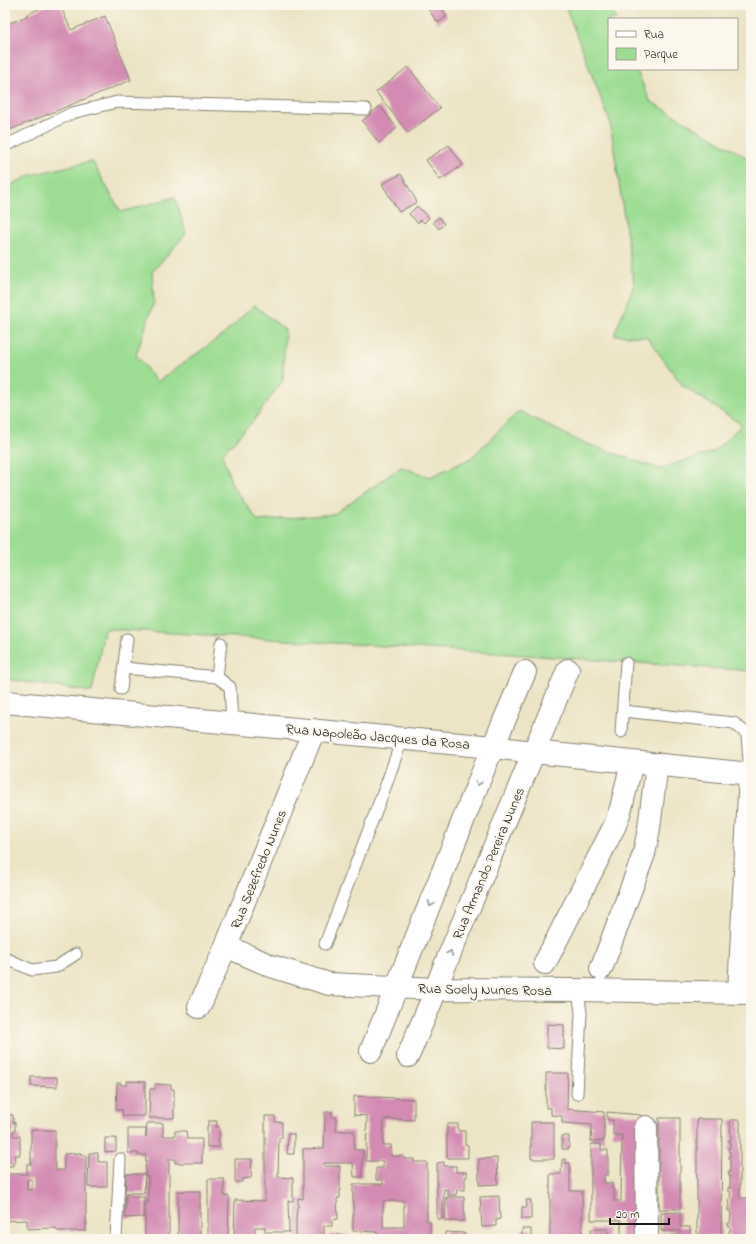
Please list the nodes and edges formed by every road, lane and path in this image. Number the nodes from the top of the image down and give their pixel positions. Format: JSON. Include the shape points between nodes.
{"nodes":[{"id":1,"x":366,"y":109,"type":"dead end"},
{"id":2,"x":5,"y":146,"type":"edge"},
{"id":3,"x":127,"y":639,"type":"dead end"},
{"id":4,"x":221,"y":643,"type":"dead end"},
{"id":5,"x":626,"y":663,"type":"dead end"},
{"id":6,"x":124,"y":668,"type":"junction"},
{"id":7,"x":568,"y":670,"type":"dead end"},
{"id":8,"x":524,"y":672,"type":"dead end"},
{"id":9,"x":217,"y":677,"type":"junction"},
{"id":10,"x":121,"y":689,"type":"dead end"},
{"id":11,"x":5,"y":702,"type":"edge"},
{"id":12,"x":623,"y":711,"type":"junction"},
{"id":13,"x":232,"y":722,"type":"junction"},
{"id":14,"x":314,"y":730,"type":"junction"},
{"id":15,"x":621,"y":732,"type":"dead end"},
{"id":16,"x":402,"y":739,"type":"junction"},
{"id":17,"x":493,"y":747,"type":"junction"},
{"id":18,"x":533,"y":752,"type":"junction"},
{"id":19,"x":632,"y":762,"type":"junction"},
{"id":20,"x":657,"y":764,"type":"junction"},
{"id":21,"x":751,"y":774,"type":"edge"},
{"id":22,"x":615,"y":825,"type":"junction"},
{"id":23,"x":649,"y":828,"type":"junction"},
{"id":24,"x":325,"y":944,"type":"dead end"},
{"id":25,"x":226,"y":946,"type":"junction"},
{"id":26,"x":76,"y":954,"type":"dead end"},
{"id":27,"x":5,"y":958,"type":"edge"},
{"id":28,"x":546,"y":963,"type":"dead end"},
{"id":29,"x":601,"y":969,"type":"dead end"},
{"id":30,"x":397,"y":987,"type":"junction"},
{"id":31,"x":436,"y":989,"type":"junction"},
{"id":32,"x":578,"y":990,"type":"junction"},
{"id":33,"x":745,"y":992,"type":"edge"},
{"id":34,"x":199,"y":1007,"type":"dead end"},
{"id":35,"x":371,"y":1051,"type":"dead end"},
{"id":36,"x":408,"y":1056,"type":"dead end"},
{"id":37,"x":577,"y":1094,"type":"dead end"},
{"id":38,"x":646,"y":1127,"type":"dead end"},
{"id":39,"x":120,"y":1159,"type":"dead end"},
{"id":40,"x":116,"y":1239,"type":"edge"},
{"id":41,"x":647,"y":1239,"type":"edge"}],
"edges":[{"from":1,"to":2,"type":"lane","via":[[117,102],[72,113]]},
{"from":3,"to":6,"type":"lane"},
{"from":4,"to":9,"type":"lane"},
{"from":5,"to":12,"type":"lane"},
{"from":6,"to":9,"type":"lane"},
{"from":6,"to":10,"type":"lane"},
{"from":7,"to":18,"type":"street","name":"Rua Armando Pereira Nunes"},
{"from":8,"to":17,"type":"street"},
{"from":9,"to":13,"type":"lane","via":[[230,687]]},
{"from":11,"to":13,"type":"street","name":"Rua Napoleão Jacques da Rosa"},
{"from":12,"to":15,"type":"lane"},
{"from":12,"to":21,"type":"lane","via":[[734,723],[747,734]]},
{"from":13,"to":14,"type":"street","name":"Rua Napoleão Jacques da Rosa"},
{"from":14,"to":16,"type":"street","name":"Rua Napoleão Jacques da Rosa"},
{"from":14,"to":25,"type":"street","name":"Rua Sezefredo Nunes"},
{"from":16,"to":17,"type":"street","name":"Rua Napoleão Jacques da Rosa"},
{"from":16,"to":24,"type":"lane"},
{"from":17,"to":18,"type":"street","name":"Rua Napoleão Jacques da Rosa"},
{"from":17,"to":30,"type":"street","one_way":true},
{"from":18,"to":19,"type":"street","name":"Rua Napoleão Jacques da Rosa"},
{"from":31,"to":18,"type":"street","name":"Rua Armando Pereira Nunes","one_way":true},
{"from":19,"to":20,"type":"street","name":"Rua Napoleão Jacques da Rosa"},
{"from":19,"to":22,"type":"street"},
{"from":20,"to":21,"type":"street","name":"Rua Napoleão Jacques da Rosa"},
{"from":20,"to":23,"type":"street"},
{"from":21,"to":33,"type":"street"},
{"from":22,"to":23,"type":"street"},
{"from":22,"to":28,"type":"street"},
{"from":23,"to":29,"type":"street","via":[[644,854]]},
{"from":25,"to":30,"type":"street","name":"Rua Soely Nunes Rosa","via":[[272,966],[329,984]]},
{"from":25,"to":34,"type":"street","name":"Rua Sezefredo Nunes"},
{"from":26,"to":27,"type":"lane","via":[[56,967],[32,970]]},
{"from":30,"to":31,"type":"street","name":"Rua Soely Nunes Rosa"},
{"from":30,"to":35,"type":"street"},
{"from":31,"to":32,"type":"street","name":"Rua Soely Nunes Rosa"},
{"from":31,"to":36,"type":"street","name":"Rua Armando Pereira Nunes"},
{"from":32,"to":33,"type":"street","name":"Rua Soely Nunes Rosa"},
{"from":32,"to":37,"type":"lane","via":[[581,1013]]},
{"from":38,"to":41,"type":"street"},
{"from":39,"to":40,"type":"lane"}]}
